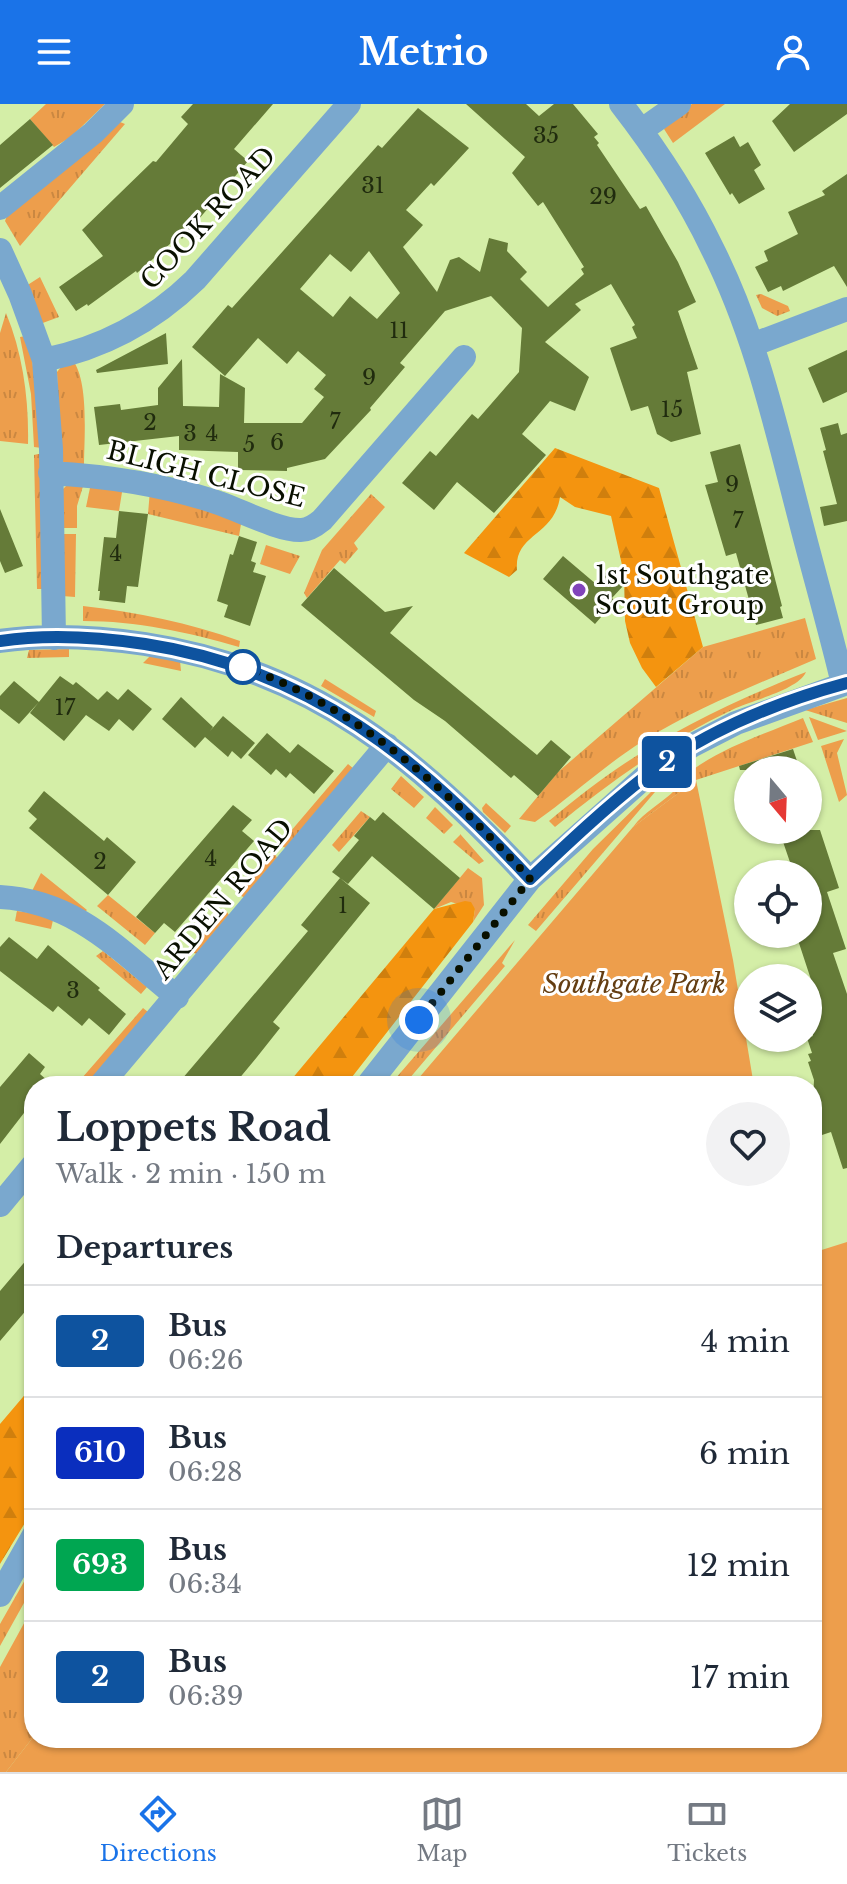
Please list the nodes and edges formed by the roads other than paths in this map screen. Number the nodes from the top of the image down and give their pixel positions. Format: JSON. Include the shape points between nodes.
{"nodes":[{"id":1,"x":122,"y":104,"type":"edge"},
{"id":2,"x":349,"y":104,"type":"edge"},
{"id":3,"x":621,"y":104,"type":"edge"},
{"id":4,"x":679,"y":104,"type":"edge"},
{"id":5,"x":642,"y":130,"type":"junction"},
{"id":6,"x":0,"y":208,"type":"edge"},
{"id":7,"x":0,"y":250,"type":"edge"},
{"id":8,"x":847,"y":309,"type":"edge"},
{"id":9,"x":752,"y":345,"type":"junction"},
{"id":10,"x":464,"y":357,"type":"dead end"},
{"id":11,"x":44,"y":360,"type":"junction"},
{"id":12,"x":50,"y":473,"type":"junction"},
{"id":13,"x":836,"y":612,"type":"edge"},
{"id":14,"x":54,"y":638,"type":"junction"},
{"id":15,"x":0,"y":641,"type":"edge"},
{"id":16,"x":845,"y":684,"type":"edge"},
{"id":17,"x":387,"y":745,"type":"junction"},
{"id":18,"x":530,"y":879,"type":"junction"},
{"id":19,"x":0,"y":897,"type":"edge"},
{"id":20,"x":177,"y":997,"type":"junction"},
{"id":21,"x":109,"y":1076,"type":"edge"},
{"id":22,"x":375,"y":1076,"type":"edge"},
{"id":23,"x":24,"y":1176,"type":"edge"},
{"id":24,"x":0,"y":1205,"type":"edge"},
{"id":25,"x":24,"y":1553,"type":"edge"},
{"id":26,"x":0,"y":1595,"type":"edge"}],
"edges":[{"from":1,"to":6,"type":"street"},
{"from":2,"to":11,"type":"street","name":"COOK ROAD","via":[[174,300],[112,339]]},
{"from":3,"to":5,"type":"street"},
{"from":4,"to":5,"type":"street"},
{"from":5,"to":9,"type":"street","via":[[713,248]]},
{"from":7,"to":11,"type":"street"},
{"from":8,"to":9,"type":"street"},
{"from":9,"to":13,"type":"street"},
{"from":10,"to":12,"type":"street","name":"BLIGH CLOSE","via":[[322,520],[308,529],[291,529],[142,483]]},
{"from":11,"to":12,"type":"street"},
{"from":12,"to":14,"type":"street"},
{"from":13,"to":16,"type":"street"},
{"from":14,"to":15,"type":"street"},
{"from":14,"to":17,"type":"street","via":[[110,639],[220,660],[290,685]]},
{"from":16,"to":18,"type":"street","via":[[736,723],[693,745],[647,775]]},
{"from":17,"to":18,"type":"street"},
{"from":17,"to":20,"type":"street","name":"ARDEN ROAD"},
{"from":18,"to":22,"type":"street"},
{"from":19,"to":20,"type":"street","via":[[24,898],[71,914]]},
{"from":20,"to":21,"type":"street","name":"ARDEN ROAD"},
{"from":23,"to":24,"type":"street"},
{"from":25,"to":26,"type":"street"}]}
